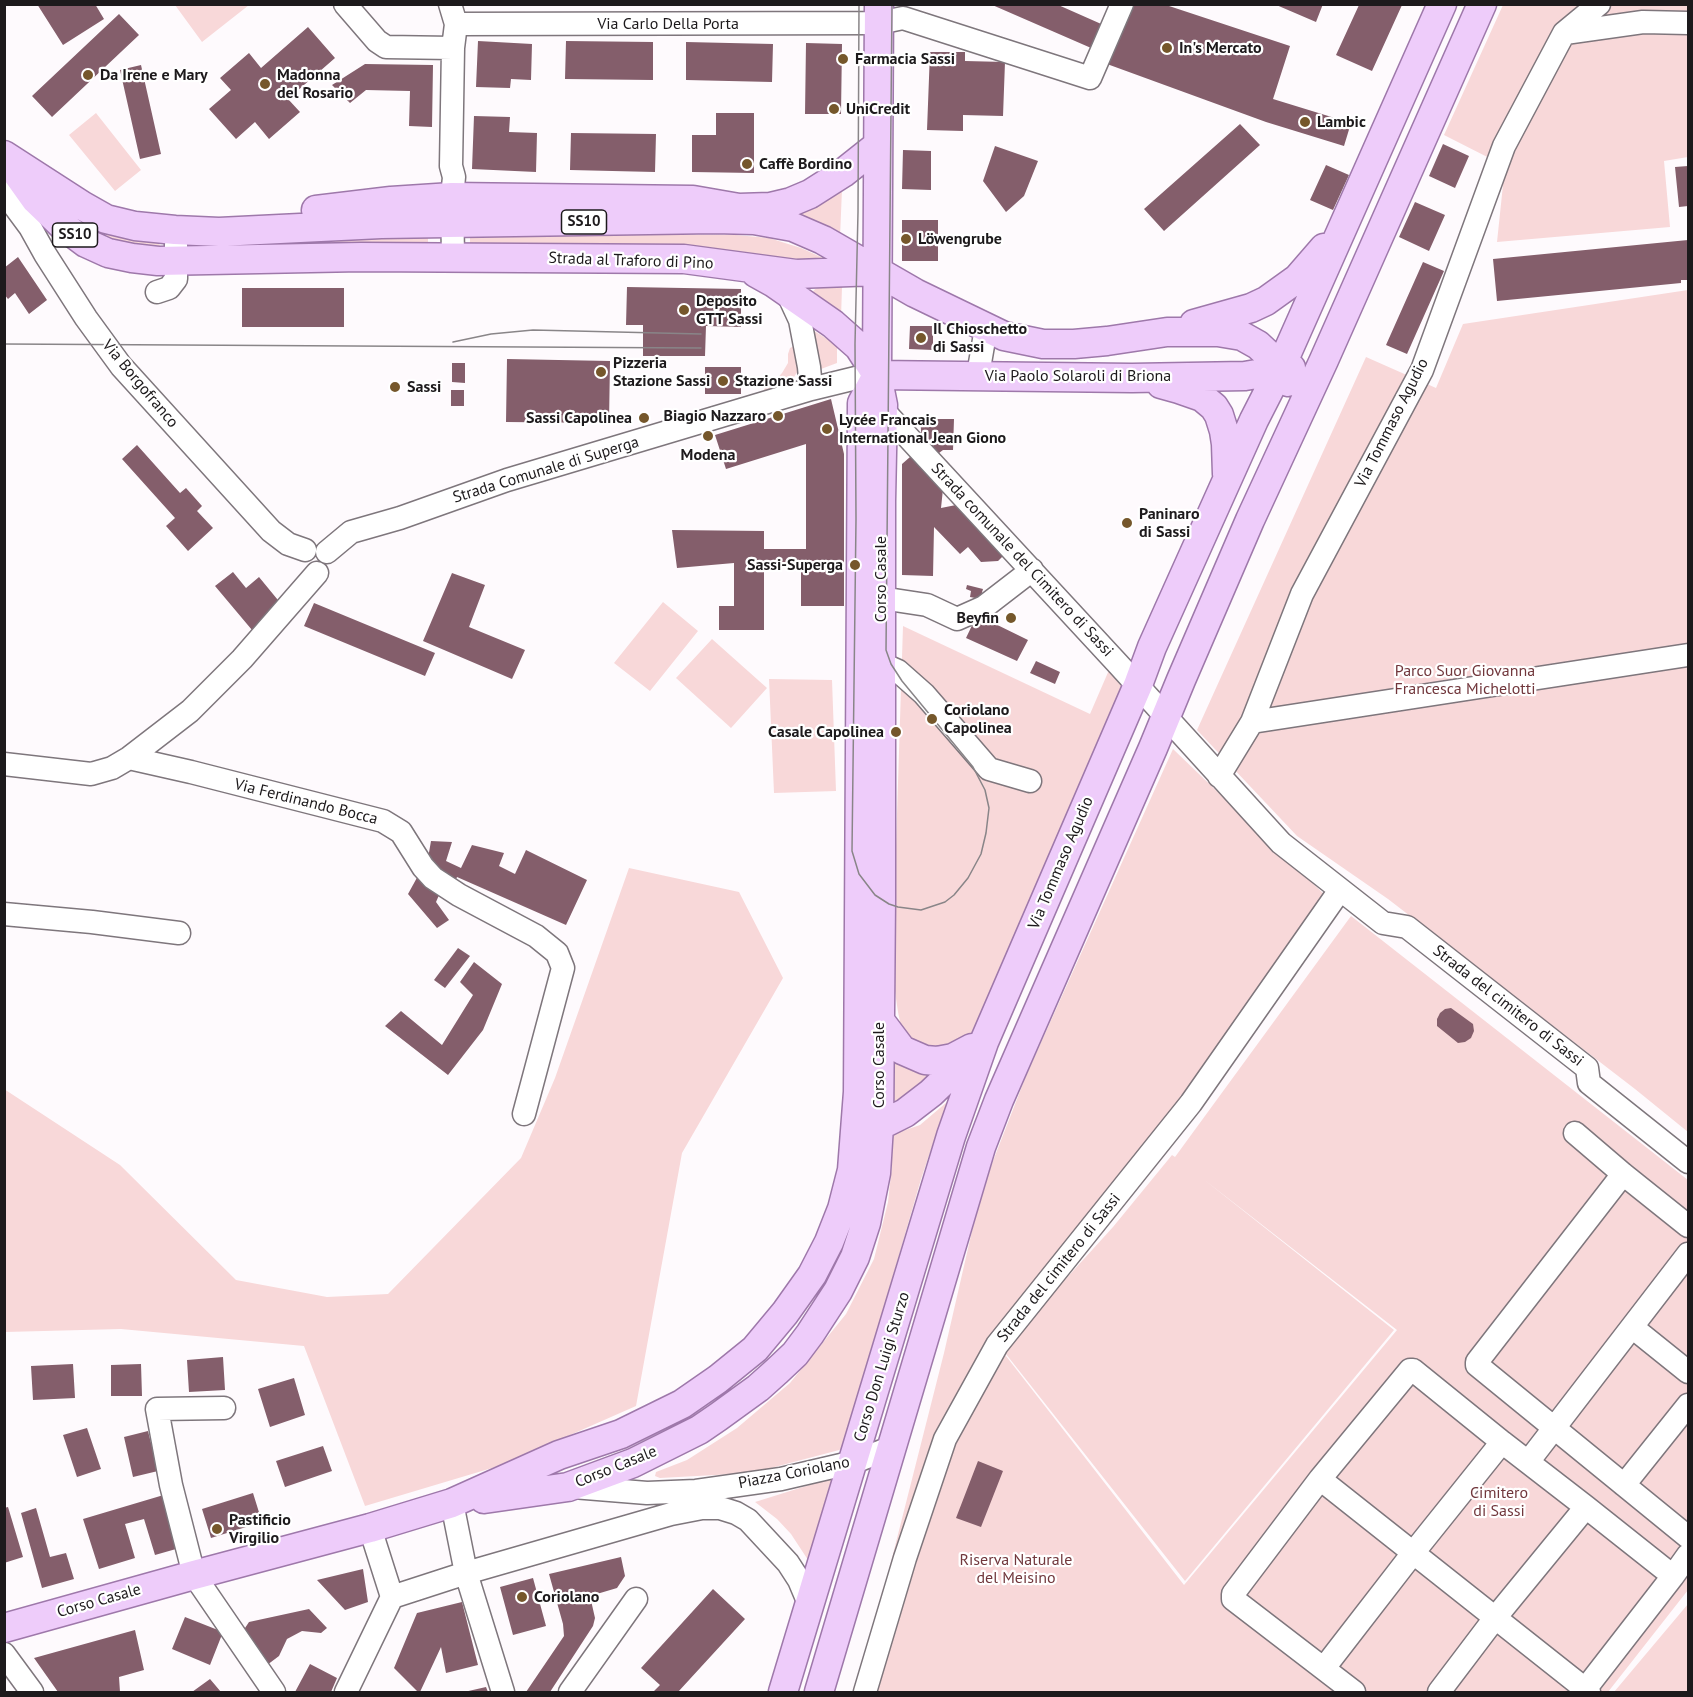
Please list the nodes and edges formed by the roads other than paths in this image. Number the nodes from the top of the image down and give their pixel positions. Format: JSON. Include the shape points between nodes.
{"nodes":[{"id":1,"x":345,"y":4,"type":"edge"},
{"id":2,"x":1122,"y":4,"type":"edge"},
{"id":3,"x":1442,"y":4,"type":"edge"},
{"id":4,"x":1482,"y":4,"type":"edge"},
{"id":5,"x":1599,"y":4,"type":"edge"},
{"id":6,"x":451,"y":12,"type":"edge"},
{"id":7,"x":879,"y":14,"type":"edge"},
{"id":8,"x":1689,"y":23,"type":"edge"},
{"id":9,"x":1564,"y":33,"type":"junction"},
{"id":10,"x":453,"y":48,"type":"junction"},
{"id":11,"x":877,"y":147,"type":"junction"},
{"id":12,"x":4,"y":156,"type":"edge"},
{"id":13,"x":4,"y":192,"type":"edge"},
{"id":14,"x":452,"y":210,"type":"junction"},
{"id":15,"x":727,"y":214,"type":"junction"},
{"id":16,"x":1344,"y":226,"type":"junction"},
{"id":17,"x":175,"y":230,"type":"junction"},
{"id":18,"x":453,"y":256,"type":"junction"},
{"id":19,"x":176,"y":260,"type":"junction"},
{"id":20,"x":742,"y":266,"type":"junction"},
{"id":21,"x":876,"y":271,"type":"junction"},
{"id":22,"x":157,"y":292,"type":"dead end"},
{"id":23,"x":787,"y":292,"type":"junction"},
{"id":24,"x":986,"y":328,"type":"junction"},
{"id":25,"x":1167,"y":332,"type":"junction"},
{"id":26,"x":1323,"y":360,"type":"junction"},
{"id":27,"x":1279,"y":371,"type":"junction"},
{"id":28,"x":877,"y":375,"type":"junction"},
{"id":29,"x":980,"y":375,"type":"junction"},
{"id":30,"x":1132,"y":378,"type":"junction"},
{"id":31,"x":811,"y":389,"type":"junction"},
{"id":32,"x":882,"y":410,"type":"junction"},
{"id":33,"x":1298,"y":416,"type":"junction"},
{"id":34,"x":1227,"y":478,"type":"junction"},
{"id":35,"x":316,"y":551,"type":"junction"},
{"id":36,"x":1032,"y":570,"type":"junction"},
{"id":37,"x":880,"y":598,"type":"junction"},
{"id":38,"x":1689,"y":655,"type":"edge"},
{"id":39,"x":880,"y":663,"type":"junction"},
{"id":40,"x":1138,"y":685,"type":"junction"},
{"id":41,"x":1166,"y":718,"type":"junction"},
{"id":42,"x":1252,"y":722,"type":"junction"},
{"id":43,"x":129,"y":759,"type":"junction"},
{"id":44,"x":4,"y":764,"type":"edge"},
{"id":45,"x":1219,"y":776,"type":"junction"},
{"id":46,"x":1030,"y":781,"type":"dead end"},
{"id":47,"x":1340,"y":890,"type":"junction"},
{"id":48,"x":4,"y":914,"type":"edge"},
{"id":49,"x":179,"y":933,"type":"dead end"},
{"id":50,"x":878,"y":1017,"type":"junction"},
{"id":51,"x":984,"y":1042,"type":"junction"},
{"id":52,"x":524,"y":1114,"type":"dead end"},
{"id":53,"x":879,"y":1126,"type":"junction"},
{"id":54,"x":1575,"y":1133,"type":"dead end"},
{"id":55,"x":854,"y":1155,"type":"junction"},
{"id":56,"x":1689,"y":1162,"type":"edge"},
{"id":57,"x":1623,"y":1174,"type":"junction"},
{"id":58,"x":1689,"y":1226,"type":"edge"},
{"id":59,"x":1689,"y":1254,"type":"edge"},
{"id":60,"x":1632,"y":1327,"type":"junction"},
{"id":61,"x":1689,"y":1372,"type":"edge"},
{"id":62,"x":1689,"y":1405,"type":"edge"},
{"id":63,"x":224,"y":1408,"type":"dead end"},
{"id":64,"x":1554,"y":1429,"type":"junction"},
{"id":65,"x":1502,"y":1443,"type":"junction"},
{"id":66,"x":890,"y":1448,"type":"junction"},
{"id":67,"x":854,"y":1462,"type":"junction"},
{"id":68,"x":1528,"y":1462,"type":"junction"},
{"id":69,"x":1320,"y":1479,"type":"junction"},
{"id":70,"x":1624,"y":1485,"type":"junction"},
{"id":71,"x":568,"y":1487,"type":"junction"},
{"id":72,"x":696,"y":1491,"type":"junction"},
{"id":73,"x":452,"y":1503,"type":"junction"},
{"id":74,"x":1586,"y":1507,"type":"junction"},
{"id":75,"x":720,"y":1508,"type":"junction"},
{"id":76,"x":671,"y":1514,"type":"junction"},
{"id":77,"x":370,"y":1528,"type":"junction"},
{"id":78,"x":1689,"y":1537,"type":"edge"},
{"id":79,"x":1413,"y":1553,"type":"junction"},
{"id":80,"x":1689,"y":1555,"type":"edge"},
{"id":81,"x":466,"y":1573,"type":"junction"},
{"id":82,"x":194,"y":1575,"type":"junction"},
{"id":83,"x":1673,"y":1576,"type":"junction"},
{"id":84,"x":392,"y":1597,"type":"junction"},
{"id":85,"x":636,"y":1599,"type":"dead end"},
{"id":86,"x":810,"y":1606,"type":"junction"},
{"id":87,"x":1496,"y":1618,"type":"junction"},
{"id":88,"x":4,"y":1628,"type":"edge"},
{"id":89,"x":4,"y":1654,"type":"edge"},
{"id":90,"x":1324,"y":1668,"type":"junction"},
{"id":91,"x":1586,"y":1691,"type":"edge"},
{"id":92,"x":32,"y":1692,"type":"edge"},
{"id":93,"x":274,"y":1692,"type":"edge"},
{"id":94,"x":346,"y":1692,"type":"edge"},
{"id":95,"x":503,"y":1692,"type":"edge"},
{"id":96,"x":570,"y":1692,"type":"edge"},
{"id":97,"x":783,"y":1692,"type":"edge"},
{"id":98,"x":819,"y":1692,"type":"edge"},
{"id":99,"x":865,"y":1692,"type":"edge"},
{"id":100,"x":1354,"y":1692,"type":"edge"},
{"id":101,"x":1439,"y":1692,"type":"edge"}],
"edges":[{"from":1,"to":10,"type":"street","via":[[386,47]]},
{"from":2,"to":7,"type":"street","name":"Via Carlo Della Porta","via":[[1090,78],[903,18]]},
{"from":3,"to":16,"type":"main road","name":"Via Tommaso Agudio"},
{"from":4,"to":26,"type":"main road"},
{"from":5,"to":9,"type":"street","name":"Via Tommaso Agudio"},
{"from":6,"to":7,"type":"street","name":"Via Carlo Della Porta"},
{"from":6,"to":10,"type":"street"},
{"from":7,"to":11,"type":"main road","name":"Corso Casale"},
{"from":8,"to":9,"type":"street","via":[[1643,22]]},
{"from":9,"to":42,"type":"street","name":"Via Tommaso Agudio","via":[[1504,146],[1422,370],[1302,594]]},
{"from":10,"to":14,"type":"street"},
{"from":11,"to":15,"type":"main road","via":[[810,194],[791,202]]},
{"from":11,"to":21,"type":"main road","name":"Corso Casale"},
{"from":12,"to":17,"type":"main road","name":"Strada al Traforo di Pino","number":"SS10","via":[[106,219]]},
{"from":12,"to":19,"type":"main road","name":"Strada al Traforo di Pino","number":"SS10","via":[[36,200],[86,243],[132,258]]},
{"from":13,"to":35,"type":"street","name":"Via Borgofranco","via":[[121,366],[271,531],[288,544]]},
{"from":14,"to":15,"type":"main road","name":"Strada al Traforo di Pino","via":[[693,200]]},
{"from":14,"to":17,"type":"main road","name":"Strada al Traforo di Pino","number":"SS10","via":[[347,225],[219,232]]},
{"from":14,"to":18,"type":"street"},
{"from":15,"to":21,"type":"main road","via":[[793,227]]},
{"from":16,"to":25,"type":"main road","via":[[1298,278],[1266,301]]},
{"from":16,"to":27,"type":"main road","name":"Via Tommaso Agudio"},
{"from":17,"to":19,"type":"street"},
{"from":18,"to":19,"type":"main road","name":"Strada al Traforo di Pino","number":"SS10"},
{"from":18,"to":20,"type":"main road","name":"Strada al Traforo di Pino","number":"SS10","via":[[684,259]]},
{"from":19,"to":22,"type":"street","via":[[176,279],[169,288]]},
{"from":20,"to":21,"type":"main road","name":"Strada al Traforo di Pino","number":"SS10","via":[[796,274]]},
{"from":20,"to":23,"type":"main road"},
{"from":21,"to":24,"type":"main road","name":"Via Paolo Solaroli di Briona"},
{"from":21,"to":28,"type":"main road","name":"Corso Casale"},
{"from":23,"to":28,"type":"main road","via":[[859,347]]},
{"from":23,"to":31,"type":"street","via":[[800,320]]},
{"from":24,"to":25,"type":"main road","name":"Via Paolo Solaroli di Briona","via":[[1043,344],[1107,341]]},
{"from":24,"to":29,"type":"street"},
{"from":25,"to":27,"type":"main road","name":"Via Paolo Solaroli di Briona","via":[[1242,336],[1273,359]]},
{"from":26,"to":27,"type":"main road","name":"Via Paolo Solaroli di Briona"},
{"from":26,"to":33,"type":"main road"},
{"from":27,"to":30,"type":"main road","name":"Via Paolo Solaroli di Briona","via":[[1245,376]]},
{"from":27,"to":33,"type":"main road","name":"Via Paolo Solaroli di Briona","via":[[1292,391]]},
{"from":27,"to":34,"type":"main road","name":"Via Tommaso Agudio"},
{"from":28,"to":29,"type":"main road","name":"Via Paolo Solaroli di Briona"},
{"from":28,"to":31,"type":"street","name":"Strada Comunale di Superga"},
{"from":28,"to":32,"type":"main road","name":"Corso Casale"},
{"from":28,"to":55,"type":"main road","name":"Corso Casale","via":[[862,403],[858,1092]]},
{"from":29,"to":30,"type":"main road","name":"Via Paolo Solaroli di Briona"},
{"from":30,"to":34,"type":"main road","via":[[1202,397],[1214,407],[1225,438]]},
{"from":31,"to":35,"type":"street","name":"Strada Comunale di Superga","via":[[507,480],[351,532]]},
{"from":32,"to":36,"type":"street","name":"Strada comunale del Cimitero di Sassi"},
{"from":32,"to":37,"type":"main road","name":"Corso Casale"},
{"from":33,"to":41,"type":"main road"},
{"from":34,"to":40,"type":"main road","name":"Via Tommaso Agudio"},
{"from":35,"to":43,"type":"street","via":[[302,558],[303,566],[317,573],[242,659],[190,711]]},
{"from":36,"to":37,"type":"street","via":[[984,607],[957,619],[927,605]]},
{"from":36,"to":40,"type":"street","name":"Strada comunale del Cimitero di Sassi"},
{"from":37,"to":39,"type":"main road","name":"Corso Casale"},
{"from":38,"to":42,"type":"street"},
{"from":39,"to":46,"type":"street","via":[[898,671],[924,693],[989,769]]},
{"from":39,"to":50,"type":"main road","name":"Corso Casale"},
{"from":40,"to":41,"type":"street"},
{"from":40,"to":51,"type":"main road","name":"Via Tommaso Agudio"},
{"from":41,"to":45,"type":"street"},
{"from":41,"to":66,"type":"main road","name":"Corso Don Luigi Sturzo","via":[[1015,1059],[981,1147]]},
{"from":42,"to":45,"type":"street","name":"Via Tommaso Agudio"},
{"from":43,"to":44,"type":"street","via":[[91,774]]},
{"from":43,"to":52,"type":"street","name":"Via Ferdinando Bocca","via":[[383,820],[401,832],[433,878],[536,936],[557,953],[563,968]]},
{"from":45,"to":47,"type":"street","name":"Strada del cimitero di Sassi","via":[[1281,843]]},
{"from":47,"to":56,"type":"street","name":"Strada del cimitero di Sassi","via":[[1383,923],[1407,927],[1587,1068],[1589,1083]]},
{"from":47,"to":99,"type":"street","name":"Strada del cimitero di Sassi","via":[[1191,1103],[997,1345],[945,1439]]},
{"from":48,"to":49,"type":"street"},
{"from":50,"to":51,"type":"main road","via":[[902,1050],[925,1060],[953,1058]]},
{"from":50,"to":53,"type":"main road","name":"Corso Casale"},
{"from":51,"to":53,"type":"main road","via":[[931,1093]]},
{"from":51,"to":67,"type":"main road","name":"Corso Don Luigi Sturzo","via":[[951,1136]]},
{"from":53,"to":55,"type":"main road"},
{"from":53,"to":71,"type":"main road","name":"Corso Casale","via":[[875,1185],[855,1257],[838,1291],[795,1354],[758,1388],[699,1430],[633,1463]]},
{"from":54,"to":57,"type":"street"},
{"from":55,"to":73,"type":"main road","name":"Corso Casale","via":[[842,1209],[829,1242],[785,1313],[755,1348],[718,1379],[672,1409]]},
{"from":57,"to":58,"type":"street"},
{"from":57,"to":64,"type":"street","via":[[1477,1362]]},
{"from":59,"to":60,"type":"street"},
{"from":60,"to":61,"type":"street"},
{"from":60,"to":64,"type":"street"},
{"from":62,"to":70,"type":"street"},
{"from":63,"to":82,"type":"street","via":[[157,1409]]},
{"from":64,"to":68,"type":"street"},
{"from":64,"to":70,"type":"street"},
{"from":65,"to":68,"type":"street"},
{"from":65,"to":69,"type":"street","via":[[1410,1370]]},
{"from":65,"to":79,"type":"street"},
{"from":66,"to":67,"type":"street","name":"Piazza Coriolano"},
{"from":66,"to":98,"type":"main road","name":"Corso Don Luigi Sturzo"},
{"from":67,"to":72,"type":"street","name":"Piazza Coriolano","via":[[781,1479]]},
{"from":67,"to":86,"type":"main road","name":"Corso Don Luigi Sturzo"},
{"from":68,"to":74,"type":"street"},
{"from":69,"to":79,"type":"street"},
{"from":69,"to":90,"type":"street","via":[[1233,1599]]},
{"from":70,"to":78,"type":"street"},
{"from":71,"to":72,"type":"street","name":"Piazza Coriolano","via":[[647,1493]]},
{"from":71,"to":73,"type":"main road","name":"Corso Casale"},
{"from":72,"to":75,"type":"street"},
{"from":72,"to":76,"type":"street"},
{"from":73,"to":77,"type":"main road","name":"Corso Casale"},
{"from":73,"to":81,"type":"street"},
{"from":74,"to":83,"type":"street"},
{"from":74,"to":87,"type":"street"},
{"from":75,"to":76,"type":"street"},
{"from":75,"to":86,"type":"street","via":[[748,1520],[788,1563]]},
{"from":76,"to":81,"type":"street"},
{"from":77,"to":82,"type":"main road","name":"Corso Casale"},
{"from":77,"to":84,"type":"street"},
{"from":79,"to":87,"type":"street"},
{"from":79,"to":90,"type":"street"},
{"from":80,"to":83,"type":"street"},
{"from":81,"to":84,"type":"street"},
{"from":81,"to":95,"type":"street"},
{"from":82,"to":88,"type":"main road","name":"Corso Casale"},
{"from":82,"to":93,"type":"street"},
{"from":83,"to":91,"type":"street"},
{"from":84,"to":94,"type":"street"},
{"from":85,"to":96,"type":"street"},
{"from":86,"to":97,"type":"main road","name":"Corso Don Luigi Sturzo"},
{"from":87,"to":91,"type":"street"},
{"from":87,"to":101,"type":"street"},
{"from":89,"to":92,"type":"street"},
{"from":90,"to":100,"type":"street"}]}
